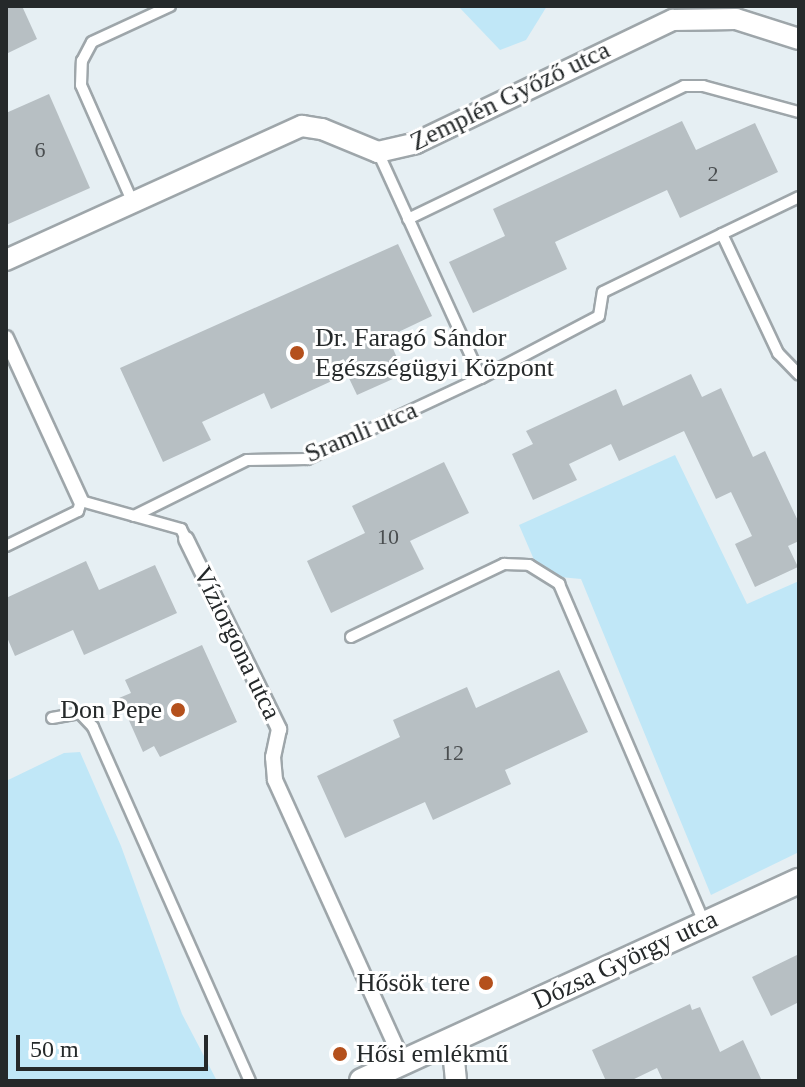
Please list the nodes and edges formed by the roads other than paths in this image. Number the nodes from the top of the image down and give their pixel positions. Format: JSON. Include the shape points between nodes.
{"nodes":[{"id":1,"x":170,"y":6,"type":"edge"},
{"id":2,"x":799,"y":39,"type":"edge"},
{"id":3,"x":799,"y":112,"type":"edge"},
{"id":4,"x":378,"y":152,"type":"junction"},
{"id":5,"x":799,"y":197,"type":"edge"},
{"id":6,"x":133,"y":203,"type":"junction"},
{"id":7,"x":408,"y":219,"type":"junction"},
{"id":8,"x":722,"y":234,"type":"junction"},
{"id":9,"x":6,"y":260,"type":"edge"},
{"id":10,"x":6,"y":338,"type":"edge"},
{"id":11,"x":799,"y":375,"type":"edge"},
{"id":12,"x":481,"y":378,"type":"junction"},
{"id":13,"x":81,"y":501,"type":"junction"},
{"id":14,"x":134,"y":516,"type":"junction"},
{"id":15,"x":186,"y":539,"type":"joint"},
{"id":16,"x":6,"y":546,"type":"edge"},
{"id":17,"x":351,"y":637,"type":"dead end"},
{"id":18,"x":52,"y":718,"type":"dead end"},
{"id":19,"x":799,"y":881,"type":"edge"},
{"id":20,"x":705,"y":924,"type":"junction"},
{"id":21,"x":452,"y":1040,"type":"junction"},
{"id":22,"x":403,"y":1062,"type":"junction"},
{"id":23,"x":250,"y":1081,"type":"edge"},
{"id":24,"x":362,"y":1081,"type":"edge"},
{"id":25,"x":456,"y":1081,"type":"edge"}],
"edges":[{"from":1,"to":6,"type":"lane","via":[[92,42],[82,61],[81,85]]},
{"from":2,"to":4,"type":"street","name":"Zemplén Győző utca","via":[[736,19],[673,20],[416,143]]},
{"from":3,"to":7,"type":"lane","via":[[703,86],[684,86]]},
{"from":4,"to":6,"type":"street","name":"Zemplén Győző utca","via":[[302,126]]},
{"from":4,"to":7,"type":"lane"},
{"from":5,"to":8,"type":"lane"},
{"from":6,"to":9,"type":"street","name":"Zemplén Győző utca"},
{"from":7,"to":12,"type":"lane"},
{"from":8,"to":11,"type":"lane","via":[[778,353]]},
{"from":8,"to":12,"type":"lane","name":"Sramli utca","via":[[603,292],[599,316]]},
{"from":10,"to":13,"type":"street"},
{"from":12,"to":14,"type":"lane","name":"Sramli utca","via":[[307,459],[247,460]]},
{"from":13,"to":14,"type":"lane","name":"Víziorgona utca"},
{"from":13,"to":16,"type":"lane","via":[[78,511]]},
{"from":14,"to":15,"type":"lane","name":"Víziorgona utca","via":[[181,529]]},
{"from":15,"to":22,"type":"street","name":"Víziorgona utca","via":[[279,729],[275,780]]},
{"from":17,"to":20,"type":"lane","via":[[504,564],[529,565],[559,584]]},
{"from":18,"to":23,"type":"lane","via":[[80,713],[93,727]]},
{"from":19,"to":20,"type":"street","name":"Dózsa György utca"},
{"from":20,"to":21,"type":"street","name":"Dózsa György utca"},
{"from":21,"to":22,"type":"street","name":"Dózsa György utca"},
{"from":21,"to":25,"type":"street"},
{"from":22,"to":24,"type":"street","name":"Dózsa György utca"}]}
